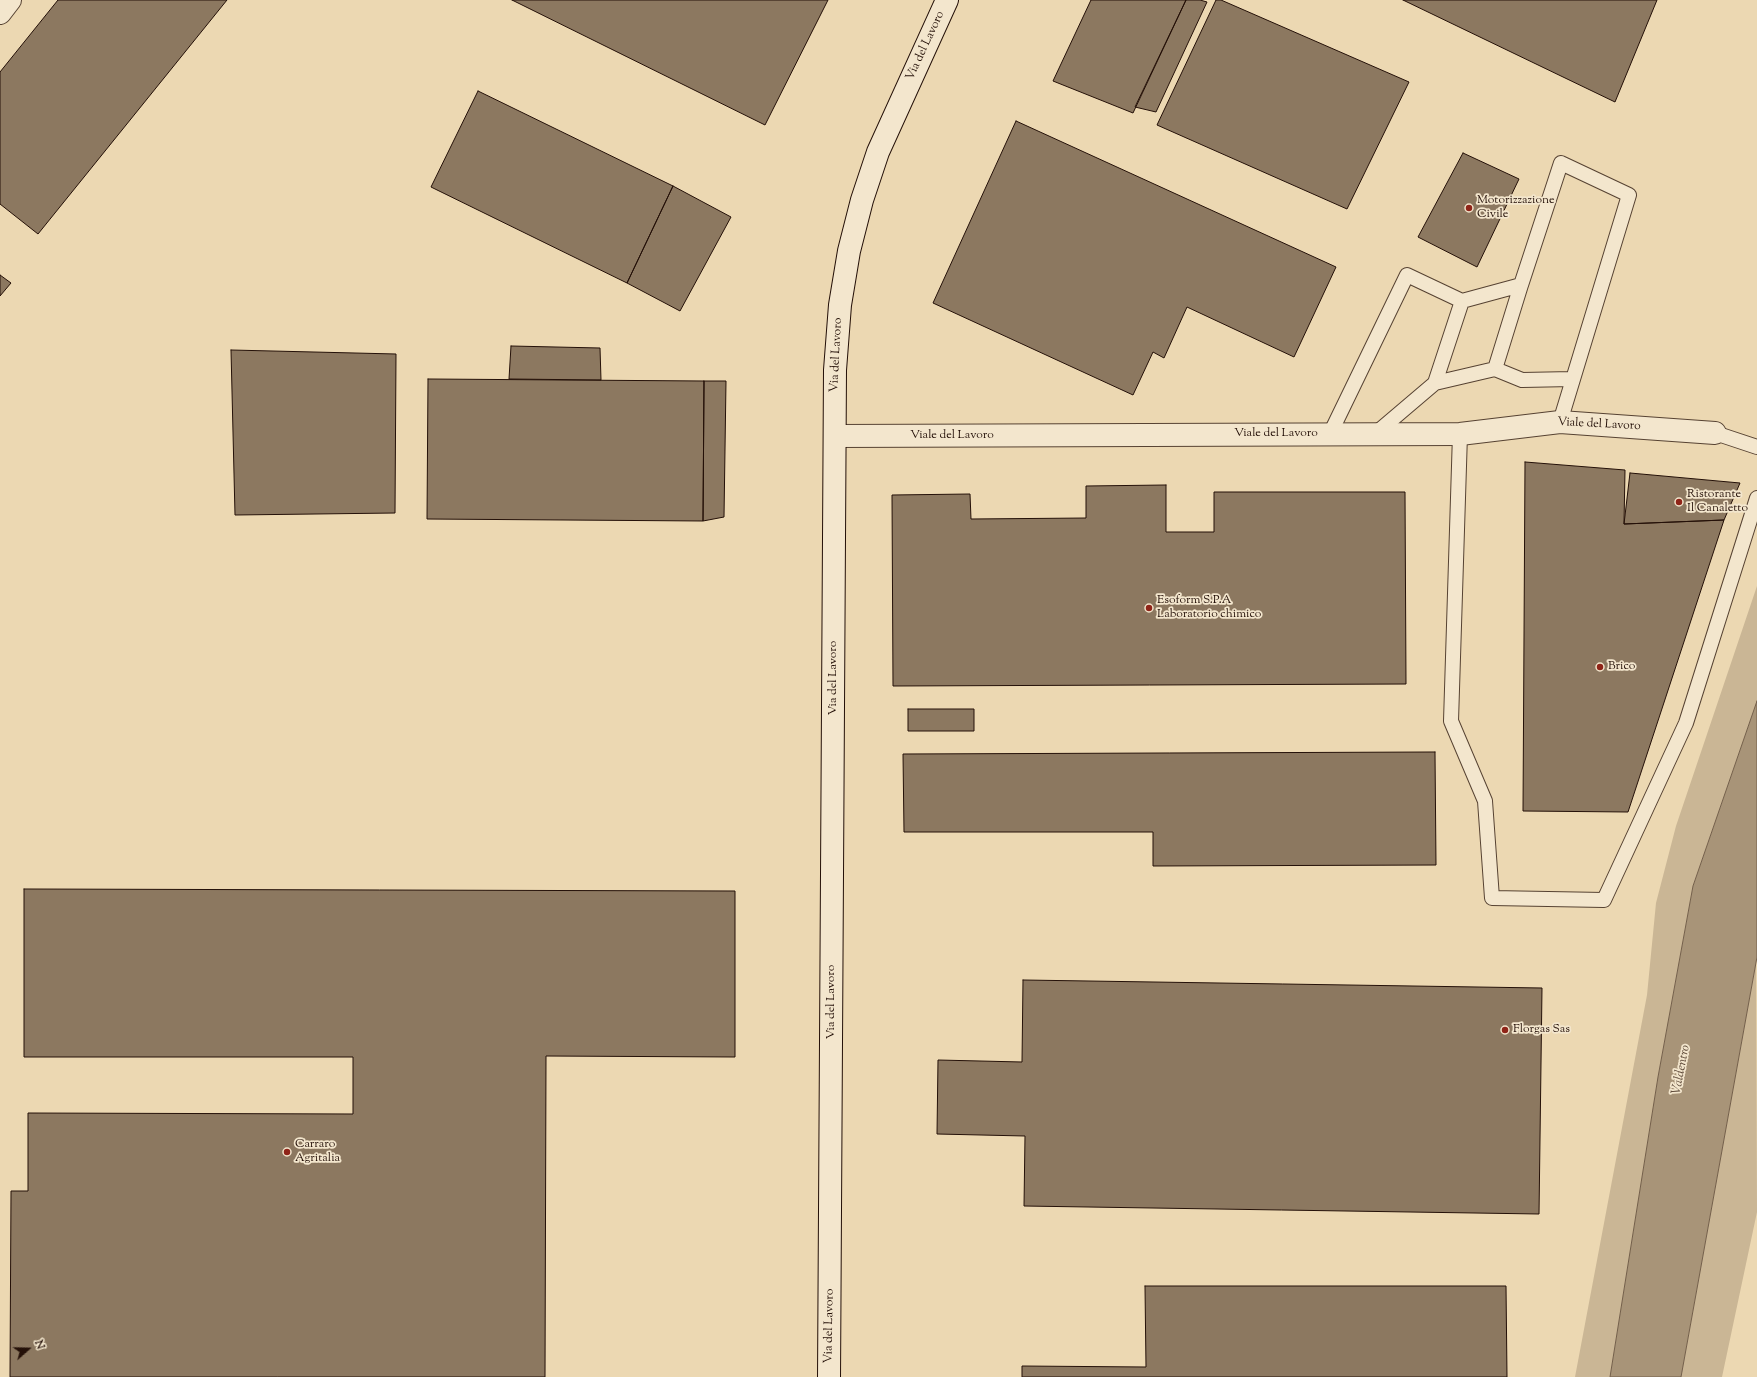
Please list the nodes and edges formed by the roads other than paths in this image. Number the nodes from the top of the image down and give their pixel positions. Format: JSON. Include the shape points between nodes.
{"nodes":[{"id":1,"x":10,"y":0,"type":"edge"},
{"id":2,"x":947,"y":0,"type":"edge"},
{"id":3,"x":0,"y":13,"type":"edge"},
{"id":4,"x":1521,"y":285,"type":"junction"},
{"id":5,"x":1462,"y":301,"type":"junction"},
{"id":6,"x":1495,"y":369,"type":"junction"},
{"id":7,"x":1572,"y":379,"type":"junction"},
{"id":8,"x":1435,"y":383,"type":"junction"},
{"id":9,"x":1560,"y":422,"type":"junction"},
{"id":10,"x":1715,"y":433,"type":"joint"},
{"id":11,"x":1330,"y":434,"type":"junction"},
{"id":12,"x":1375,"y":434,"type":"junction"},
{"id":13,"x":1460,"y":434,"type":"junction"},
{"id":14,"x":835,"y":436,"type":"junction"},
{"id":15,"x":1757,"y":446,"type":"edge"},
{"id":16,"x":1757,"y":498,"type":"edge"},
{"id":17,"x":829,"y":1377,"type":"edge"}],
"edges":[{"from":1,"to":3,"type":"main road"},
{"from":2,"to":14,"type":"main road","name":"Via del Lavoro","via":[[878,152],[851,243],[840,305]]},
{"from":4,"to":5,"type":"lane"},
{"from":4,"to":6,"type":"lane"},
{"from":4,"to":7,"type":"lane","via":[[1561,164],[1629,195]]},
{"from":5,"to":8,"type":"lane"},
{"from":5,"to":11,"type":"lane","via":[[1407,275]]},
{"from":6,"to":7,"type":"lane","via":[[1522,380]]},
{"from":6,"to":8,"type":"lane"},
{"from":7,"to":9,"type":"lane"},
{"from":8,"to":12,"type":"lane"},
{"from":9,"to":10,"type":"main road","name":"Viale del Lavoro"},
{"from":9,"to":13,"type":"main road","name":"Viale del Lavoro"},
{"from":10,"to":15,"type":"lane"},
{"from":11,"to":12,"type":"main road","name":"Viale del Lavoro"},
{"from":11,"to":14,"type":"main road","name":"Viale del Lavoro"},
{"from":12,"to":13,"type":"main road","name":"Viale del Lavoro"},
{"from":13,"to":16,"type":"lane","via":[[1451,721],[1485,802],[1492,898],[1604,900],[1686,723]]},
{"from":14,"to":17,"type":"main road","name":"Via del Lavoro"}]}
